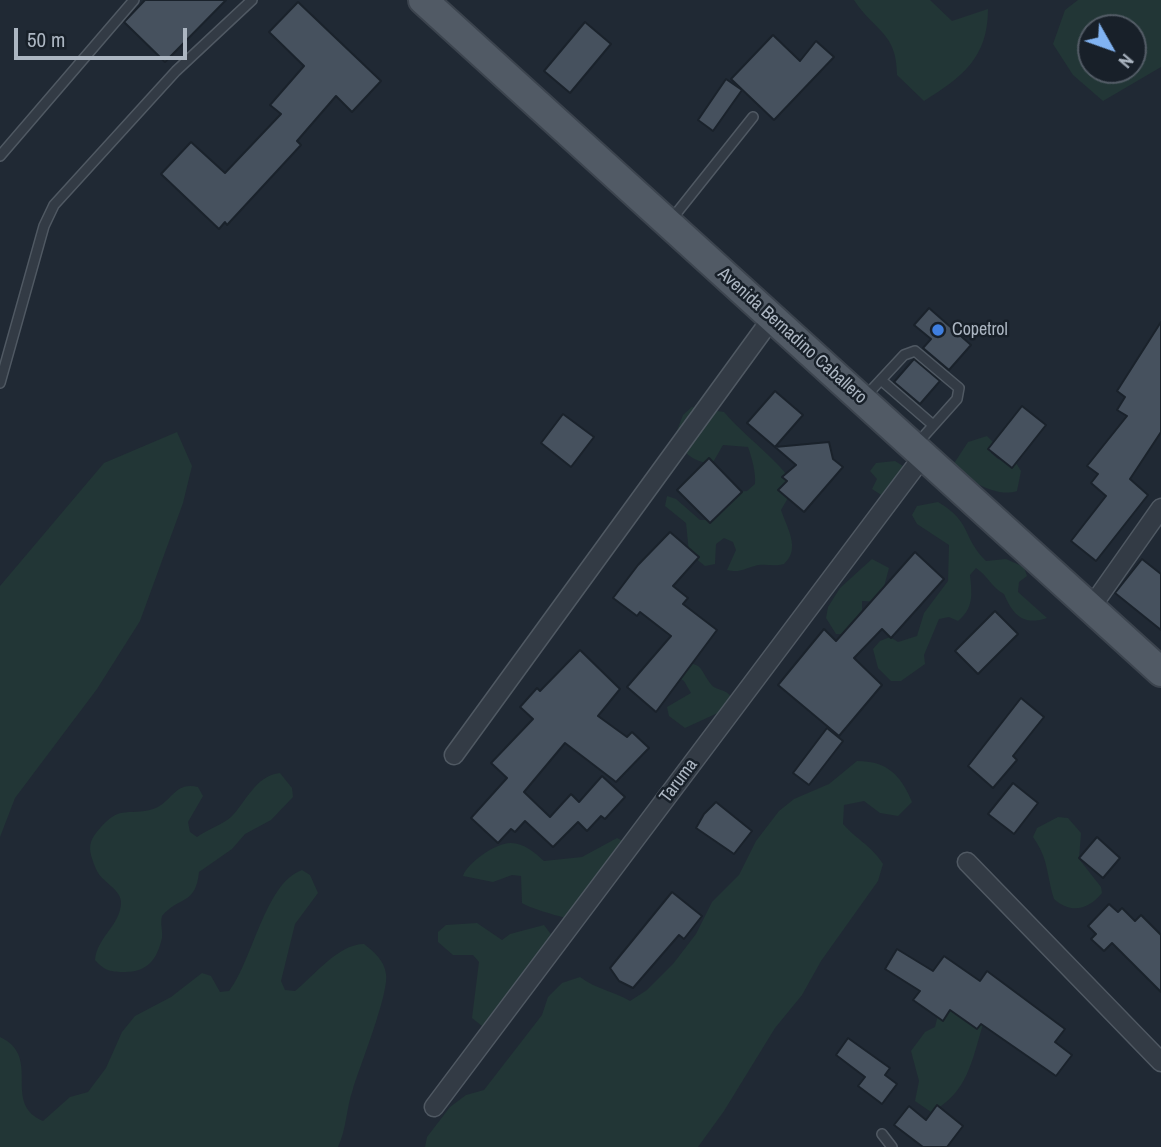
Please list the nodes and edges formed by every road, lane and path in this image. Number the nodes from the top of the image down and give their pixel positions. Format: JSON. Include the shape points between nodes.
{"nodes":[{"id":1,"x":134,"y":0,"type":"edge"},
{"id":2,"x":252,"y":0,"type":"edge"},
{"id":3,"x":423,"y":0,"type":"edge"},
{"id":4,"x":753,"y":117,"type":"dead end"},
{"id":5,"x":0,"y":156,"type":"edge"},
{"id":6,"x":668,"y":223,"type":"junction"},
{"id":7,"x":772,"y":318,"type":"junction"},
{"id":8,"x":0,"y":383,"type":"edge"},
{"id":9,"x":872,"y":389,"type":"junction"},
{"id":10,"x":924,"y":442,"type":"junction"},
{"id":11,"x":1161,"y":508,"type":"edge"},
{"id":12,"x":1092,"y":606,"type":"junction"},
{"id":13,"x":1161,"y":672,"type":"edge"},
{"id":14,"x":454,"y":755,"type":"dead end"},
{"id":15,"x":967,"y":862,"type":"dead end"},
{"id":16,"x":1161,"y":1062,"type":"edge"},
{"id":17,"x":434,"y":1107,"type":"dead end"},
{"id":18,"x":882,"y":1134,"type":"dead end"},
{"id":19,"x":892,"y":1147,"type":"edge"}],
"edges":[{"from":1,"to":5,"type":"lane"},
{"from":2,"to":8,"type":"lane","via":[[176,71],[54,205]]},
{"from":3,"to":6,"type":"main road","name":"Avenida Bernadino Caballero"},
{"from":4,"to":6,"type":"lane"},
{"from":6,"to":7,"type":"main road","name":"Avenida Bernadino Caballero"},
{"from":7,"to":9,"type":"main road","name":"Avenida Bernadino Caballero"},
{"from":7,"to":14,"type":"street"},
{"from":9,"to":10,"type":"main road","name":"Avenida Bernadino Caballero"},
{"from":9,"to":10,"type":"lane","via":[[904,355],[915,351],[958,388],[957,399]]},
{"from":10,"to":12,"type":"main road","name":"Avenida Bernadino Caballero"},
{"from":10,"to":17,"type":"street","name":"Taruma"},
{"from":11,"to":12,"type":"street"},
{"from":12,"to":13,"type":"main road","name":"Avenida Bernadino Caballero"},
{"from":15,"to":16,"type":"street"},
{"from":18,"to":19,"type":"lane"}]}
